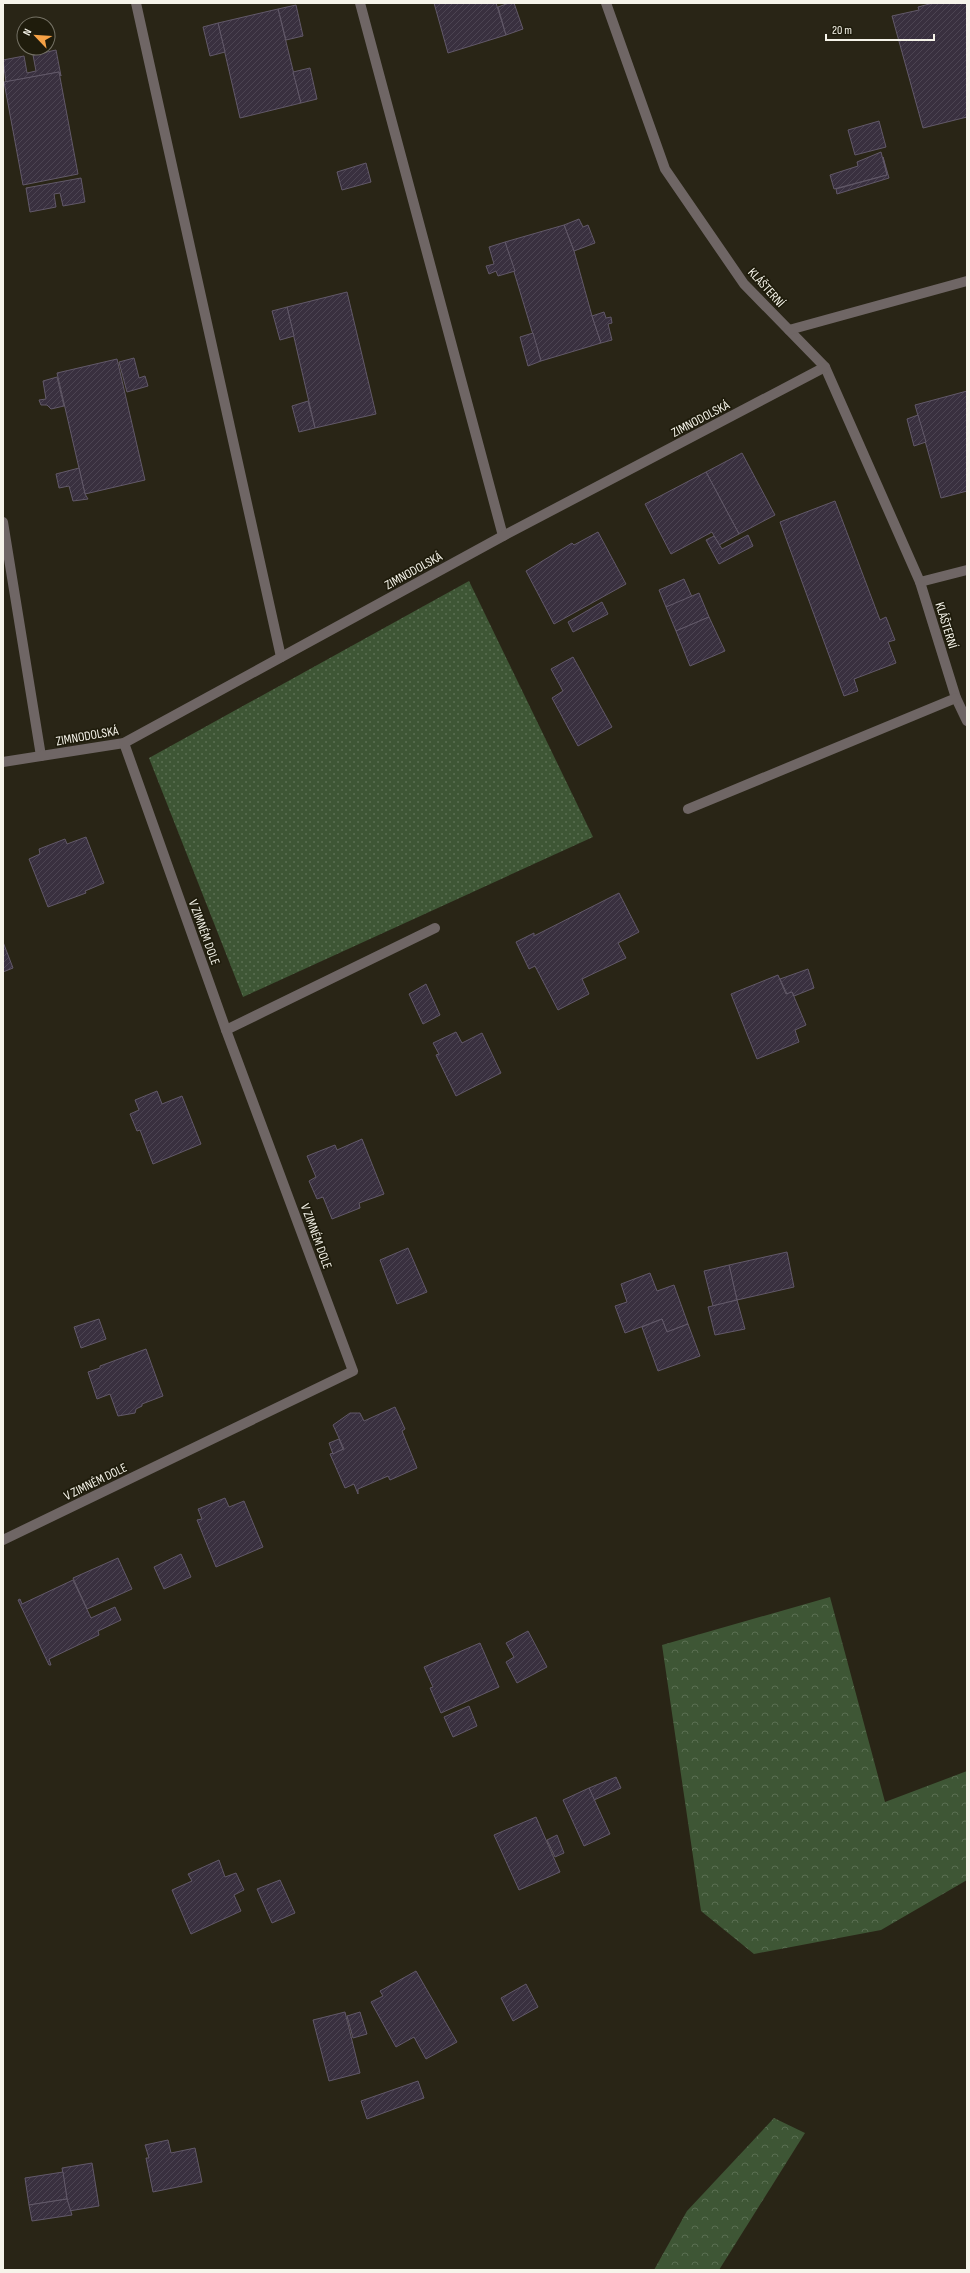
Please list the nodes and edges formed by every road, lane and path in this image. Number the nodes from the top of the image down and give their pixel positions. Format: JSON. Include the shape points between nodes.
{"nodes":[{"id":1,"x":136,"y":3,"type":"edge"},
{"id":2,"x":360,"y":3,"type":"edge"},
{"id":3,"x":606,"y":3,"type":"edge"},
{"id":4,"x":967,"y":281,"type":"edge"},
{"id":5,"x":789,"y":330,"type":"junction"},
{"id":6,"x":825,"y":367,"type":"junction"},
{"id":7,"x":3,"y":522,"type":"edge"},
{"id":8,"x":503,"y":536,"type":"junction"},
{"id":9,"x":967,"y":570,"type":"edge"},
{"id":10,"x":920,"y":582,"type":"junction"},
{"id":11,"x":281,"y":657,"type":"junction"},
{"id":12,"x":956,"y":698,"type":"junction"},
{"id":13,"x":967,"y":720,"type":"edge"},
{"id":14,"x":124,"y":743,"type":"junction"},
{"id":15,"x":41,"y":756,"type":"junction"},
{"id":16,"x":3,"y":762,"type":"edge"},
{"id":17,"x":688,"y":809,"type":"dead end"},
{"id":18,"x":435,"y":928,"type":"dead end"},
{"id":19,"x":226,"y":1030,"type":"junction"},
{"id":20,"x":3,"y":1540,"type":"edge"}],
"edges":[{"from":1,"to":11,"type":"street"},
{"from":2,"to":8,"type":"street"},
{"from":3,"to":5,"type":"street","name":"KLÁŠTERNÍ","via":[[665,169],[744,284]]},
{"from":4,"to":5,"type":"street"},
{"from":5,"to":6,"type":"street","name":"KLÁŠTERNÍ"},
{"from":6,"to":8,"type":"street","name":"ZIMNODOLSKÁ"},
{"from":6,"to":10,"type":"street","name":"KLÁŠTERNÍ"},
{"from":7,"to":15,"type":"street"},
{"from":8,"to":11,"type":"street","name":"ZIMNODOLSKÁ"},
{"from":9,"to":10,"type":"street"},
{"from":10,"to":12,"type":"street","name":"KLÁŠTERNÍ"},
{"from":11,"to":14,"type":"street","name":"ZIMNODOLSKÁ"},
{"from":12,"to":13,"type":"street","name":"KLÁŠTERNÍ"},
{"from":12,"to":17,"type":"street"},
{"from":14,"to":15,"type":"street","name":"ZIMNODOLSKÁ"},
{"from":14,"to":19,"type":"street","name":"V ZIMNÉM DOLE"},
{"from":15,"to":16,"type":"street","name":"ZIMNODOLSKÁ"},
{"from":18,"to":19,"type":"street"},
{"from":19,"to":20,"type":"street","name":"V ZIMNÉM DOLE","via":[[353,1371]]}]}
